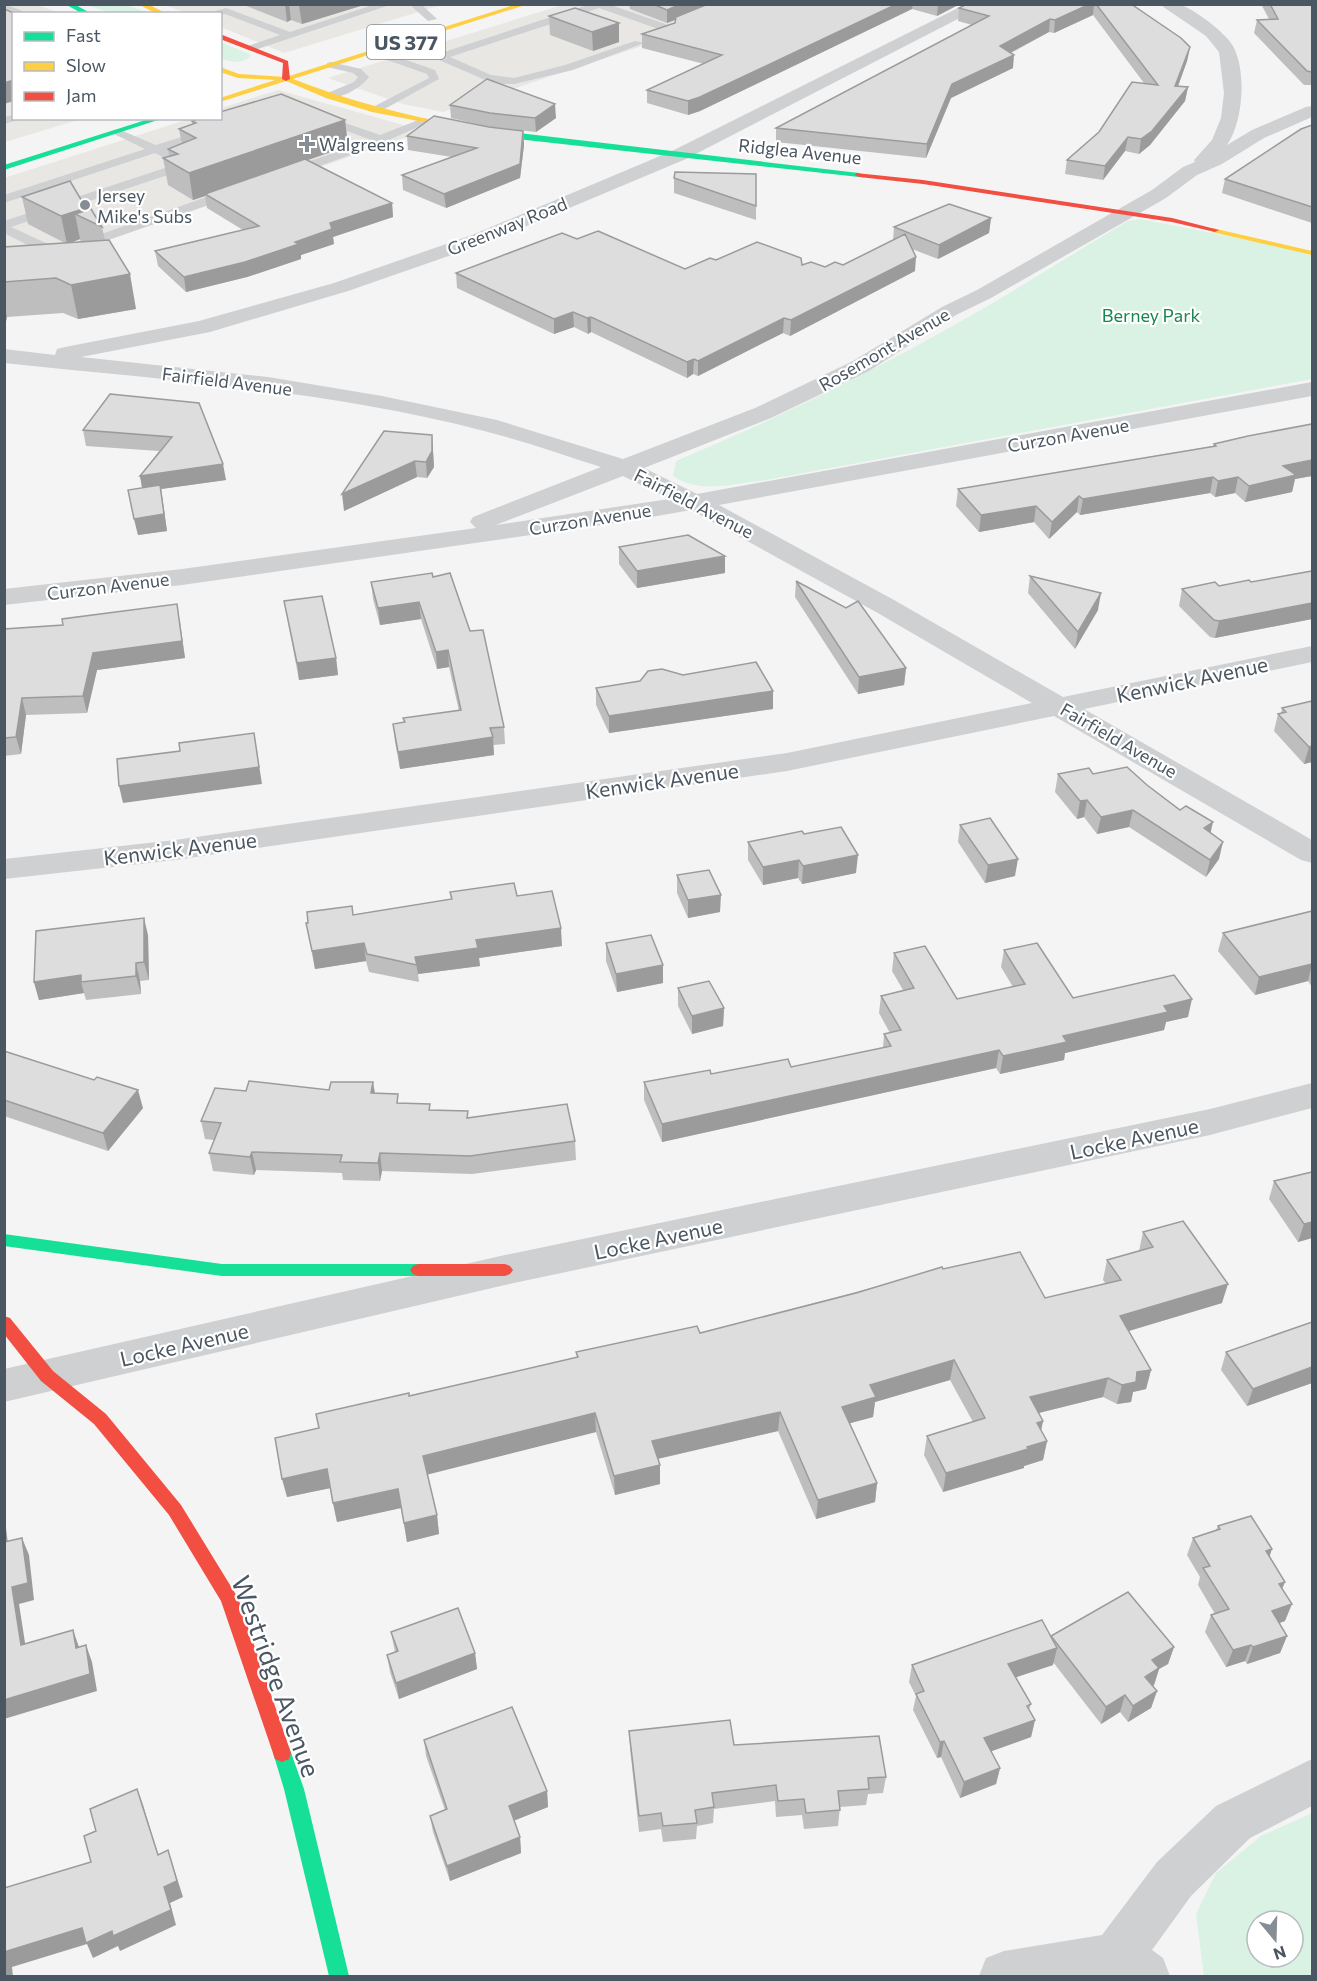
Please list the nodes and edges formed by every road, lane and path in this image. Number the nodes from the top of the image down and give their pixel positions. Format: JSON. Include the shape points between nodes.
{"nodes":[{"id":1,"x":68,"y":4,"type":"edge"},
{"id":2,"x":141,"y":4,"type":"edge"},
{"id":3,"x":388,"y":4,"type":"edge"},
{"id":4,"x":414,"y":4,"type":"edge"},
{"id":5,"x":481,"y":4,"type":"edge"},
{"id":6,"x":525,"y":4,"type":"edge"},
{"id":7,"x":979,"y":4,"type":"edge"},
{"id":8,"x":1167,"y":4,"type":"edge"},
{"id":9,"x":599,"y":5,"type":"edge"},
{"id":10,"x":85,"y":12,"type":"edge"},
{"id":11,"x":159,"y":12,"type":"edge"},
{"id":12,"x":220,"y":12,"type":"edge"},
{"id":13,"x":564,"y":17,"type":"junction"},
{"id":14,"x":432,"y":19,"type":"junction"},
{"id":15,"x":465,"y":24,"type":"junction"},
{"id":16,"x":584,"y":24,"type":"edge"},
{"id":17,"x":385,"y":33,"type":"dead end"},
{"id":18,"x":290,"y":35,"type":"junction"},
{"id":19,"x":222,"y":37,"type":"edge"},
{"id":20,"x":626,"y":39,"type":"dead end"},
{"id":21,"x":492,"y":40,"type":"junction"},
{"id":22,"x":639,"y":43,"type":"junction"},
{"id":23,"x":252,"y":48,"type":"junction"},
{"id":24,"x":374,"y":52,"type":"junction"},
{"id":25,"x":291,"y":60,"type":"junction"},
{"id":26,"x":332,"y":65,"type":"junction"},
{"id":27,"x":222,"y":70,"type":"edge"},
{"id":28,"x":238,"y":76,"type":"junction"},
{"id":29,"x":286,"y":79,"type":"junction"},
{"id":30,"x":222,"y":80,"type":"edge"},
{"id":31,"x":329,"y":96,"type":"junction"},
{"id":32,"x":222,"y":99,"type":"edge"},
{"id":33,"x":375,"y":110,"type":"junction"},
{"id":34,"x":1312,"y":111,"type":"edge"},
{"id":35,"x":308,"y":113,"type":"edge"},
{"id":36,"x":155,"y":120,"type":"edge"},
{"id":37,"x":425,"y":121,"type":"junction"},
{"id":38,"x":220,"y":128,"type":"edge"},
{"id":39,"x":118,"y":132,"type":"junction"},
{"id":40,"x":380,"y":138,"type":"junction"},
{"id":41,"x":157,"y":149,"type":"junction"},
{"id":42,"x":679,"y":155,"type":"junction"},
{"id":43,"x":4,"y":168,"type":"edge"},
{"id":44,"x":1190,"y":171,"type":"junction"},
{"id":45,"x":273,"y":178,"type":"edge"},
{"id":46,"x":251,"y":186,"type":"edge"},
{"id":47,"x":4,"y":199,"type":"edge"},
{"id":48,"x":1126,"y":213,"type":"junction"},
{"id":49,"x":4,"y":226,"type":"edge"},
{"id":50,"x":1312,"y":253,"type":"edge"},
{"id":51,"x":4,"y":356,"type":"edge"},
{"id":52,"x":32,"y":360,"type":"junction"},
{"id":53,"x":4,"y":366,"type":"edge"},
{"id":54,"x":1312,"y":390,"type":"edge"},
{"id":55,"x":622,"y":466,"type":"junction"},
{"id":56,"x":694,"y":502,"type":"junction"},
{"id":57,"x":433,"y":542,"type":"junction"},
{"id":58,"x":4,"y":597,"type":"edge"},
{"id":59,"x":1312,"y":654,"type":"edge"},
{"id":60,"x":1059,"y":706,"type":"junction"},
{"id":61,"x":1312,"y":853,"type":"edge"},
{"id":62,"x":4,"y":869,"type":"edge"},
{"id":63,"x":1312,"y":1096,"type":"edge"},
{"id":64,"x":4,"y":1240,"type":"edge"},
{"id":65,"x":505,"y":1270,"type":"junction"},
{"id":66,"x":4,"y":1322,"type":"edge"},
{"id":67,"x":47,"y":1376,"type":"junction"},
{"id":68,"x":4,"y":1386,"type":"edge"},
{"id":69,"x":1312,"y":1782,"type":"edge"},
{"id":70,"x":1130,"y":1967,"type":"edge"},
{"id":71,"x":339,"y":1977,"type":"edge"},
{"id":72,"x":1004,"y":1977,"type":"edge"}],
"edges":[{"from":1,"to":10,"type":"street"},
{"from":2,"to":11,"type":"street"},
{"from":3,"to":18,"type":"lane"},
{"from":4,"to":14,"type":"lane"},
{"from":5,"to":14,"type":"street","number":"US 377"},
{"from":6,"to":15,"type":"street","number":"US 377"},
{"from":7,"to":42,"type":"street","name":"Greenway Road"},
{"from":8,"to":44,"type":"street","via":[[1226,47],[1233,85],[1226,132],[1214,151]]},
{"from":9,"to":13,"type":"lane"},
{"from":9,"to":22,"type":"lane","via":[[672,27],[670,32]]},
{"from":12,"to":18,"type":"lane"},
{"from":13,"to":16,"type":"lane"},
{"from":13,"to":21,"type":"lane"},
{"from":14,"to":17,"type":"street","number":"US 377"},
{"from":15,"to":21,"type":"lane"},
{"from":15,"to":24,"type":"street","number":"US 377"},
{"from":18,"to":23,"type":"lane"},
{"from":19,"to":23,"type":"street"},
{"from":20,"to":22,"type":"lane"},
{"from":21,"to":22,"type":"lane","via":[[445,55],[444,60],[501,81],[518,81]]},
{"from":23,"to":25,"type":"street"},
{"from":24,"to":26,"type":"street","number":"US 377"},
{"from":24,"to":33,"type":"lane","via":[[434,76]]},
{"from":25,"to":28,"type":"street"},
{"from":25,"to":29,"type":"street"},
{"from":26,"to":29,"type":"street","number":"US 377"},
{"from":26,"to":31,"type":"lane","via":[[357,71],[364,78]]},
{"from":27,"to":28,"type":"street"},
{"from":28,"to":29,"type":"street"},
{"from":28,"to":30,"type":"street"},
{"from":29,"to":31,"type":"street","name":"Ridglea Avenue"},
{"from":29,"to":32,"type":"street","number":"US 377"},
{"from":31,"to":33,"type":"street","name":"Ridglea Avenue"},
{"from":33,"to":37,"type":"street","name":"Ridglea Avenue"},
{"from":34,"to":44,"type":"street","name":"Rosemont Avenue","via":[[1258,134]]},
{"from":35,"to":40,"type":"lane"},
{"from":36,"to":39,"type":"street"},
{"from":37,"to":40,"type":"lane"},
{"from":37,"to":42,"type":"street","name":"Ridglea Avenue","via":[[490,134]]},
{"from":38,"to":41,"type":"lane"},
{"from":39,"to":41,"type":"lane"},
{"from":39,"to":43,"type":"street"},
{"from":40,"to":45,"type":"lane"},
{"from":41,"to":47,"type":"lane"},
{"from":41,"to":49,"type":"lane","via":[[188,164]]},
{"from":42,"to":48,"type":"street","name":"Ridglea Avenue","via":[[923,182]]},
{"from":42,"to":52,"type":"street","name":"Greenway Road","via":[[479,240],[341,288],[202,327]]},
{"from":44,"to":48,"type":"street","name":"Rosemont Avenue"},
{"from":46,"to":49,"type":"lane","via":[[60,253]]},
{"from":48,"to":50,"type":"street","name":"Ridglea Avenue"},
{"from":48,"to":55,"type":"street","name":"Rosemont Avenue","via":[[949,311],[861,366],[763,413]]},
{"from":51,"to":52,"type":"street","name":"Fairfield Avenue"},
{"from":52,"to":53,"type":"street","name":"Greenway Road"},
{"from":52,"to":55,"type":"street","name":"Fairfield Avenue","via":[[268,384],[381,403],[489,425]]},
{"from":54,"to":56,"type":"street","name":"Curzon Avenue"},
{"from":55,"to":56,"type":"street","name":"Fairfield Avenue"},
{"from":55,"to":57,"type":"street","name":"Rosemont Avenue"},
{"from":56,"to":57,"type":"street","name":"Curzon Avenue"},
{"from":56,"to":60,"type":"street","name":"Fairfield Avenue"},
{"from":57,"to":58,"type":"street","name":"Curzon Avenue"},
{"from":59,"to":60,"type":"street","name":"Kenwick Avenue"},
{"from":60,"to":61,"type":"street","name":"Fairfield Avenue"},
{"from":60,"to":62,"type":"street","name":"Kenwick Avenue","via":[[787,762],[175,850]]},
{"from":63,"to":65,"type":"street","name":"Locke Avenue","via":[[1210,1122]]},
{"from":64,"to":65,"type":"street","via":[[222,1270]]},
{"from":65,"to":67,"type":"street","name":"Locke Avenue"},
{"from":66,"to":67,"type":"street","name":"Westridge Avenue"},
{"from":67,"to":68,"type":"street","name":"Locke Avenue"},
{"from":67,"to":71,"type":"street","name":"Westridge Avenue","via":[[100,1419],[176,1510],[229,1598],[294,1789]]},
{"from":69,"to":70,"type":"street","via":[[1233,1822],[1174,1879]]},
{"from":70,"to":72,"type":"street"}]}
